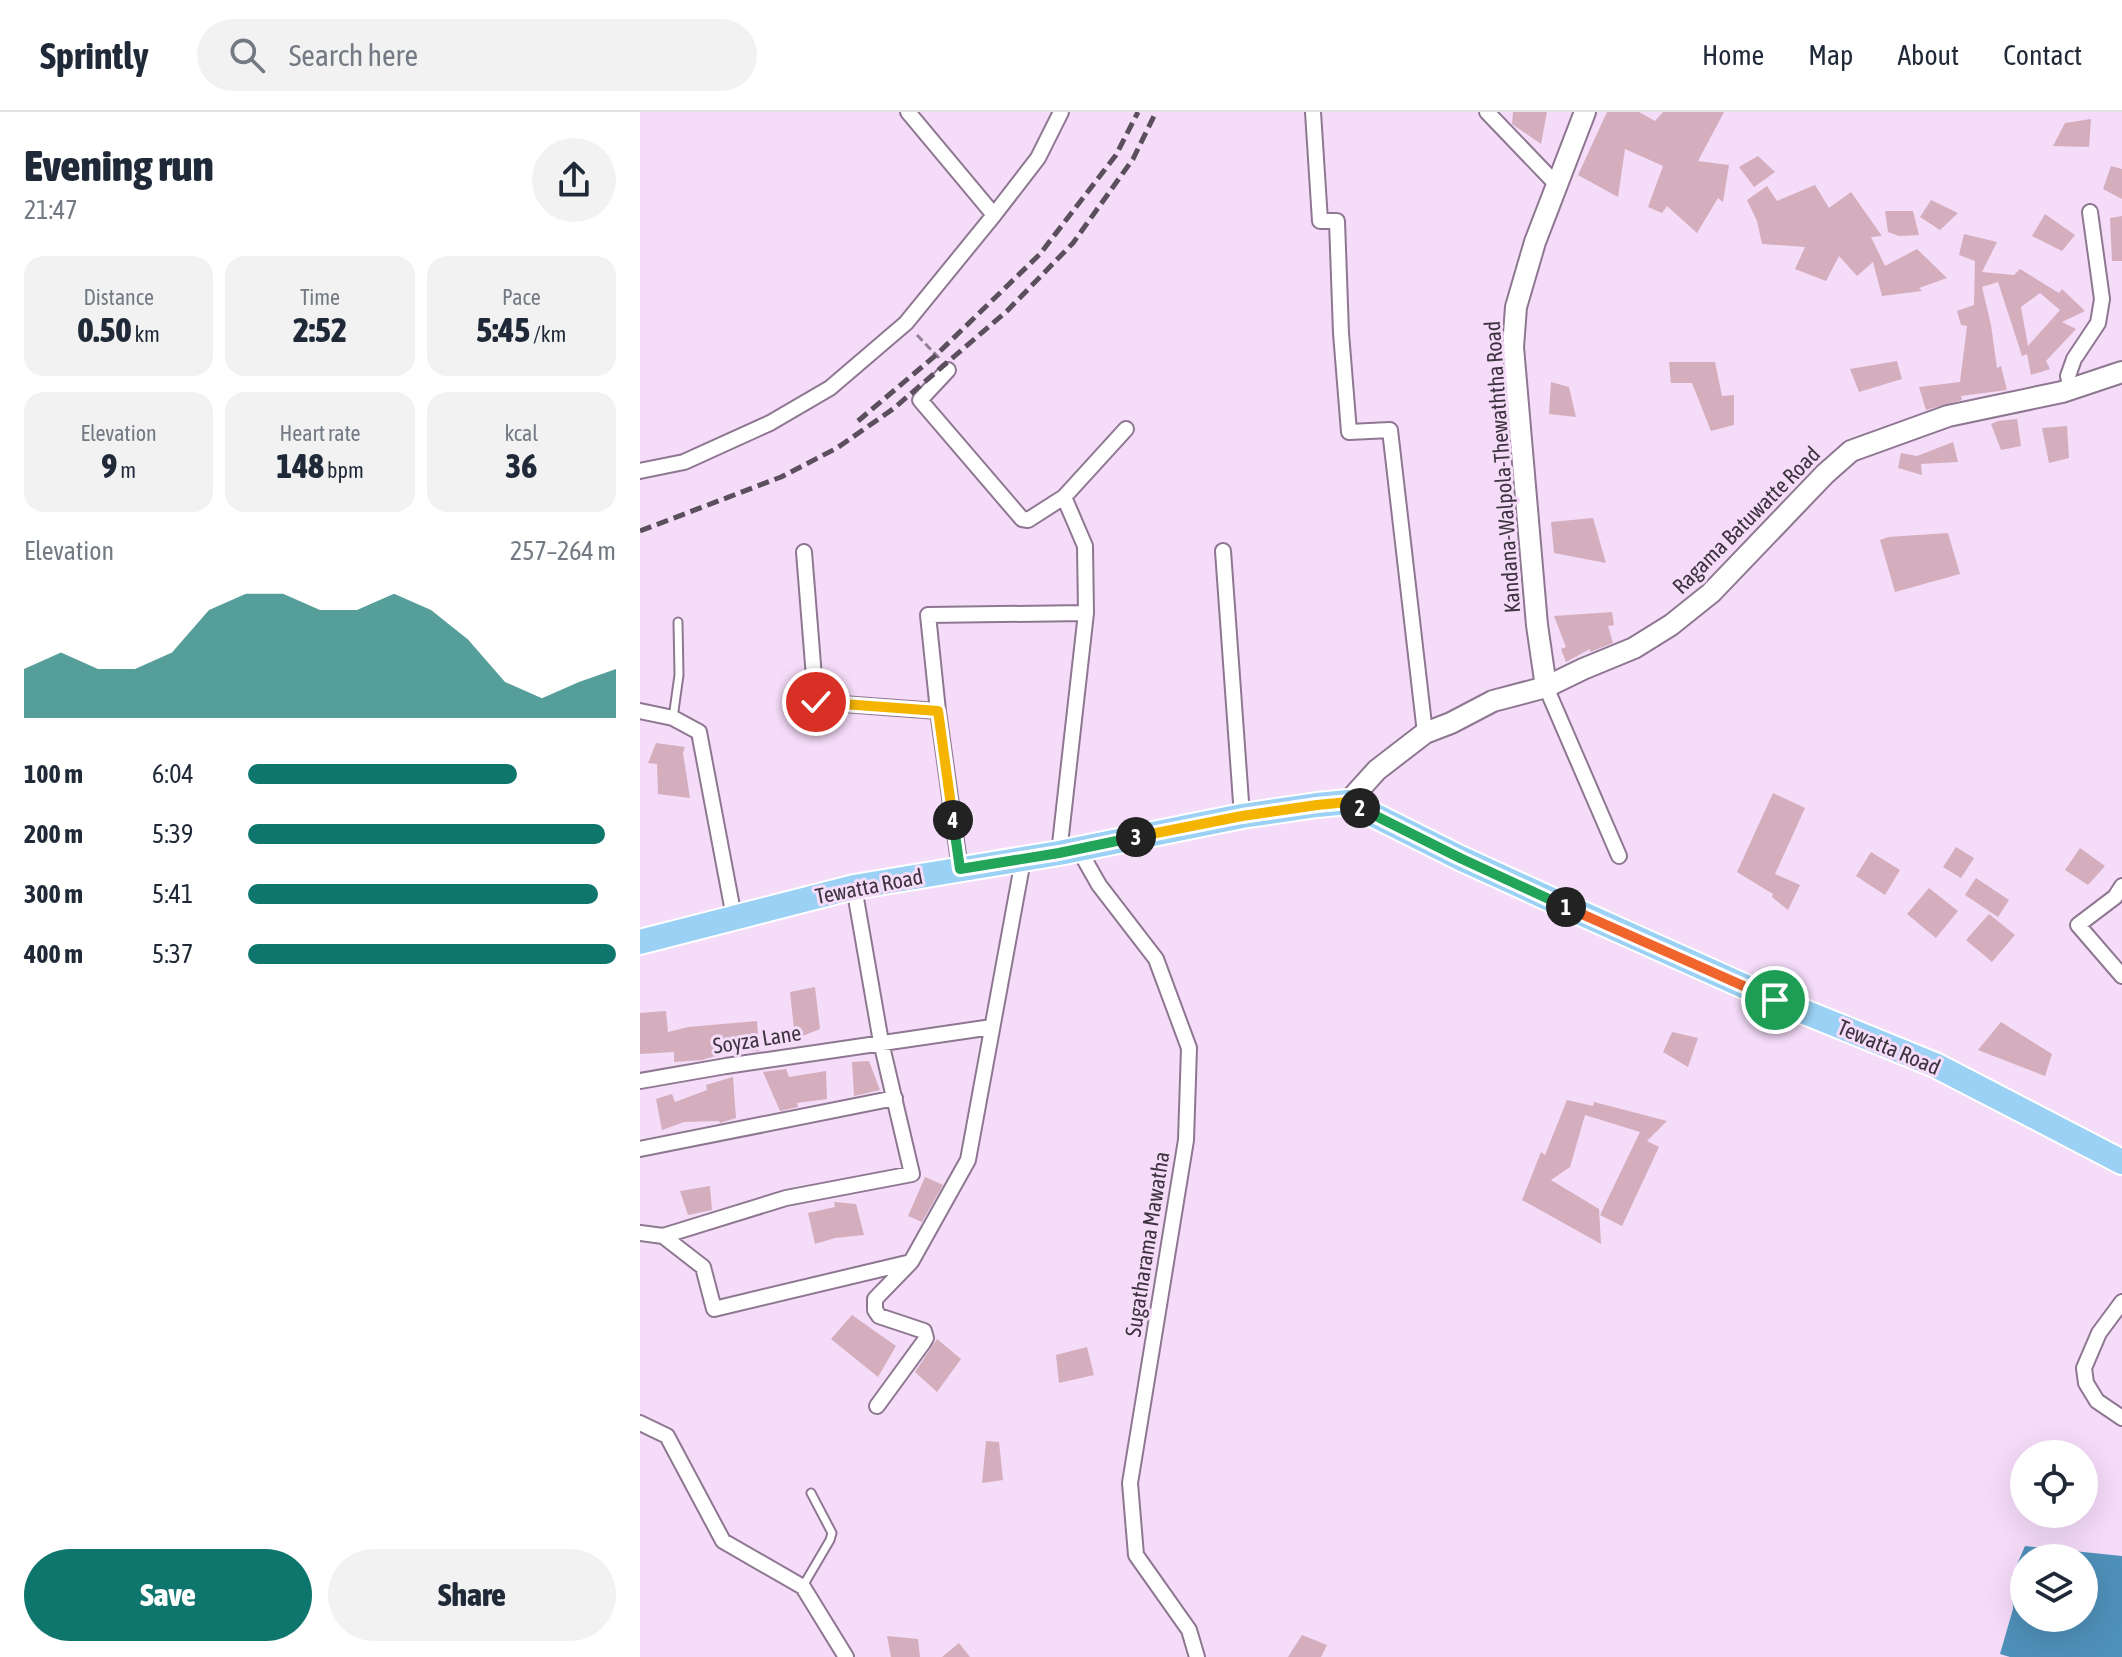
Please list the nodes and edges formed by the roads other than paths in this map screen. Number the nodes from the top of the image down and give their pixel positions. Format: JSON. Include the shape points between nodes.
{"nodes":[{"id":1,"x":908,"y":112,"type":"edge"},
{"id":2,"x":1061,"y":112,"type":"edge"},
{"id":3,"x":1313,"y":112,"type":"edge"},
{"id":4,"x":1487,"y":112,"type":"edge"},
{"id":5,"x":1585,"y":112,"type":"edge"},
{"id":6,"x":1558,"y":186,"type":"junction"},
{"id":7,"x":2090,"y":212,"type":"dead end"},
{"id":8,"x":994,"y":215,"type":"junction"},
{"id":9,"x":948,"y":370,"type":"road end"},
{"id":10,"x":2122,"y":372,"type":"edge"},
{"id":11,"x":2071,"y":389,"type":"junction"},
{"id":12,"x":1126,"y":429,"type":"dead end"},
{"id":13,"x":640,"y":471,"type":"edge"},
{"id":14,"x":1064,"y":497,"type":"junction"},
{"id":15,"x":1223,"y":551,"type":"dead end"},
{"id":16,"x":804,"y":552,"type":"dead end"},
{"id":17,"x":1086,"y":613,"type":"junction"},
{"id":18,"x":678,"y":622,"type":"dead end"},
{"id":19,"x":1546,"y":687,"type":"junction"},
{"id":20,"x":640,"y":711,"type":"edge"},
{"id":21,"x":938,"y":711,"type":"junction"},
{"id":22,"x":673,"y":718,"type":"junction"},
{"id":23,"x":1425,"y":733,"type":"junction"},
{"id":24,"x":1348,"y":802,"type":"junction"},
{"id":25,"x":1242,"y":816,"type":"junction"},
{"id":26,"x":1068,"y":851,"type":"junction"},
{"id":27,"x":1619,"y":856,"type":"dead end"},
{"id":28,"x":1023,"y":860,"type":"junction"},
{"id":29,"x":960,"y":869,"type":"junction"},
{"id":30,"x":2122,"y":886,"type":"edge"},
{"id":31,"x":854,"y":887,"type":"junction"},
{"id":32,"x":734,"y":917,"type":"junction"},
{"id":33,"x":640,"y":942,"type":"edge"},
{"id":34,"x":2122,"y":976,"type":"edge"},
{"id":35,"x":992,"y":1027,"type":"junction"},
{"id":36,"x":881,"y":1042,"type":"junction"},
{"id":37,"x":640,"y":1081,"type":"edge"},
{"id":38,"x":895,"y":1098,"type":"junction"},
{"id":39,"x":640,"y":1149,"type":"edge"},
{"id":40,"x":2122,"y":1162,"type":"edge"},
{"id":41,"x":640,"y":1233,"type":"edge"},
{"id":42,"x":663,"y":1236,"type":"junction"},
{"id":43,"x":911,"y":1262,"type":"junction"},
{"id":44,"x":2122,"y":1302,"type":"edge"},
{"id":45,"x":877,"y":1406,"type":"dead end"},
{"id":46,"x":2122,"y":1418,"type":"edge"},
{"id":47,"x":640,"y":1423,"type":"edge"},
{"id":48,"x":811,"y":1493,"type":"dead end"},
{"id":49,"x":803,"y":1587,"type":"junction"},
{"id":50,"x":846,"y":1657,"type":"edge"},
{"id":51,"x":1197,"y":1657,"type":"edge"}],
"edges":[{"from":1,"to":8,"type":"street"},
{"from":2,"to":8,"type":"street","via":[[1038,158]]},
{"from":3,"to":23,"type":"street","via":[[1320,221],[1337,221],[1349,432],[1390,430]]},
{"from":4,"to":6,"type":"street"},
{"from":5,"to":6,"type":"street","name":"Kandana-Walpola-Thewaththa Road"},
{"from":6,"to":19,"type":"street","name":"Kandana-Walpola-Thewaththa Road","via":[[1516,307],[1513,347]]},
{"from":7,"to":11,"type":"street","via":[[2102,299],[2098,323],[2068,376]]},
{"from":8,"to":13,"type":"street","via":[[906,323],[830,388],[770,423],[684,462]]},
{"from":9,"to":14,"type":"street","via":[[920,400],[1022,519]]},
{"from":10,"to":11,"type":"street","name":"Ragama Batuwatte Road"},
{"from":11,"to":19,"type":"street","name":"Ragama Batuwatte Road","via":[[1948,416],[1851,451],[1711,593],[1671,625],[1634,648]]},
{"from":12,"to":14,"type":"street"},
{"from":14,"to":17,"type":"street","via":[[1085,546]]},
{"from":15,"to":25,"type":"street"},
{"from":16,"to":21,"type":"street","via":[[816,702]]},
{"from":17,"to":21,"type":"street","via":[[928,615]]},
{"from":17,"to":26,"type":"street"},
{"from":18,"to":22,"type":"lane"},
{"from":19,"to":23,"type":"street","name":"Ragama Batuwatte Road","via":[[1493,701]]},
{"from":19,"to":27,"type":"street"},
{"from":20,"to":22,"type":"street"},
{"from":21,"to":29,"type":"street"},
{"from":22,"to":32,"type":"street","via":[[699,732]]},
{"from":23,"to":24,"type":"street","name":"Ragama Batuwatte Road","via":[[1377,770]]},
{"from":24,"to":25,"type":"main road","name":"Tewatta Road"},
{"from":24,"to":40,"type":"main road","name":"Tewatta Road","via":[[1607,925],[1935,1065]]},
{"from":25,"to":26,"type":"main road","name":"Tewatta Road"},
{"from":26,"to":28,"type":"main road","name":"Tewatta Road"},
{"from":26,"to":51,"type":"street","name":"Sugatharama Mawatha","via":[[1156,959],[1189,1048],[1186,1140],[1130,1483],[1136,1555],[1189,1630]]},
{"from":28,"to":29,"type":"main road","name":"Tewatta Road"},
{"from":28,"to":35,"type":"street"},
{"from":29,"to":31,"type":"main road","name":"Tewatta Road"},
{"from":30,"to":34,"type":"street","via":[[2078,925]]},
{"from":31,"to":32,"type":"main road","name":"Tewatta Road"},
{"from":31,"to":36,"type":"street"},
{"from":32,"to":33,"type":"main road","name":"Tewatta Road"},
{"from":35,"to":36,"type":"street","name":"Soyza Lane"},
{"from":35,"to":43,"type":"street","via":[[968,1160]]},
{"from":36,"to":37,"type":"street","name":"Soyza Lane"},
{"from":36,"to":38,"type":"street"},
{"from":38,"to":39,"type":"street"},
{"from":38,"to":42,"type":"street","via":[[912,1174],[786,1198]]},
{"from":41,"to":42,"type":"street"},
{"from":42,"to":43,"type":"street","via":[[703,1267],[714,1309]]},
{"from":43,"to":45,"type":"street","via":[[875,1299],[875,1310],[924,1331],[926,1338]]},
{"from":44,"to":46,"type":"street","via":[[2099,1333],[2084,1368],[2097,1401]]},
{"from":47,"to":49,"type":"street","via":[[667,1436],[723,1541]]},
{"from":48,"to":49,"type":"lane","via":[[832,1533]]},
{"from":49,"to":50,"type":"street"}]}
